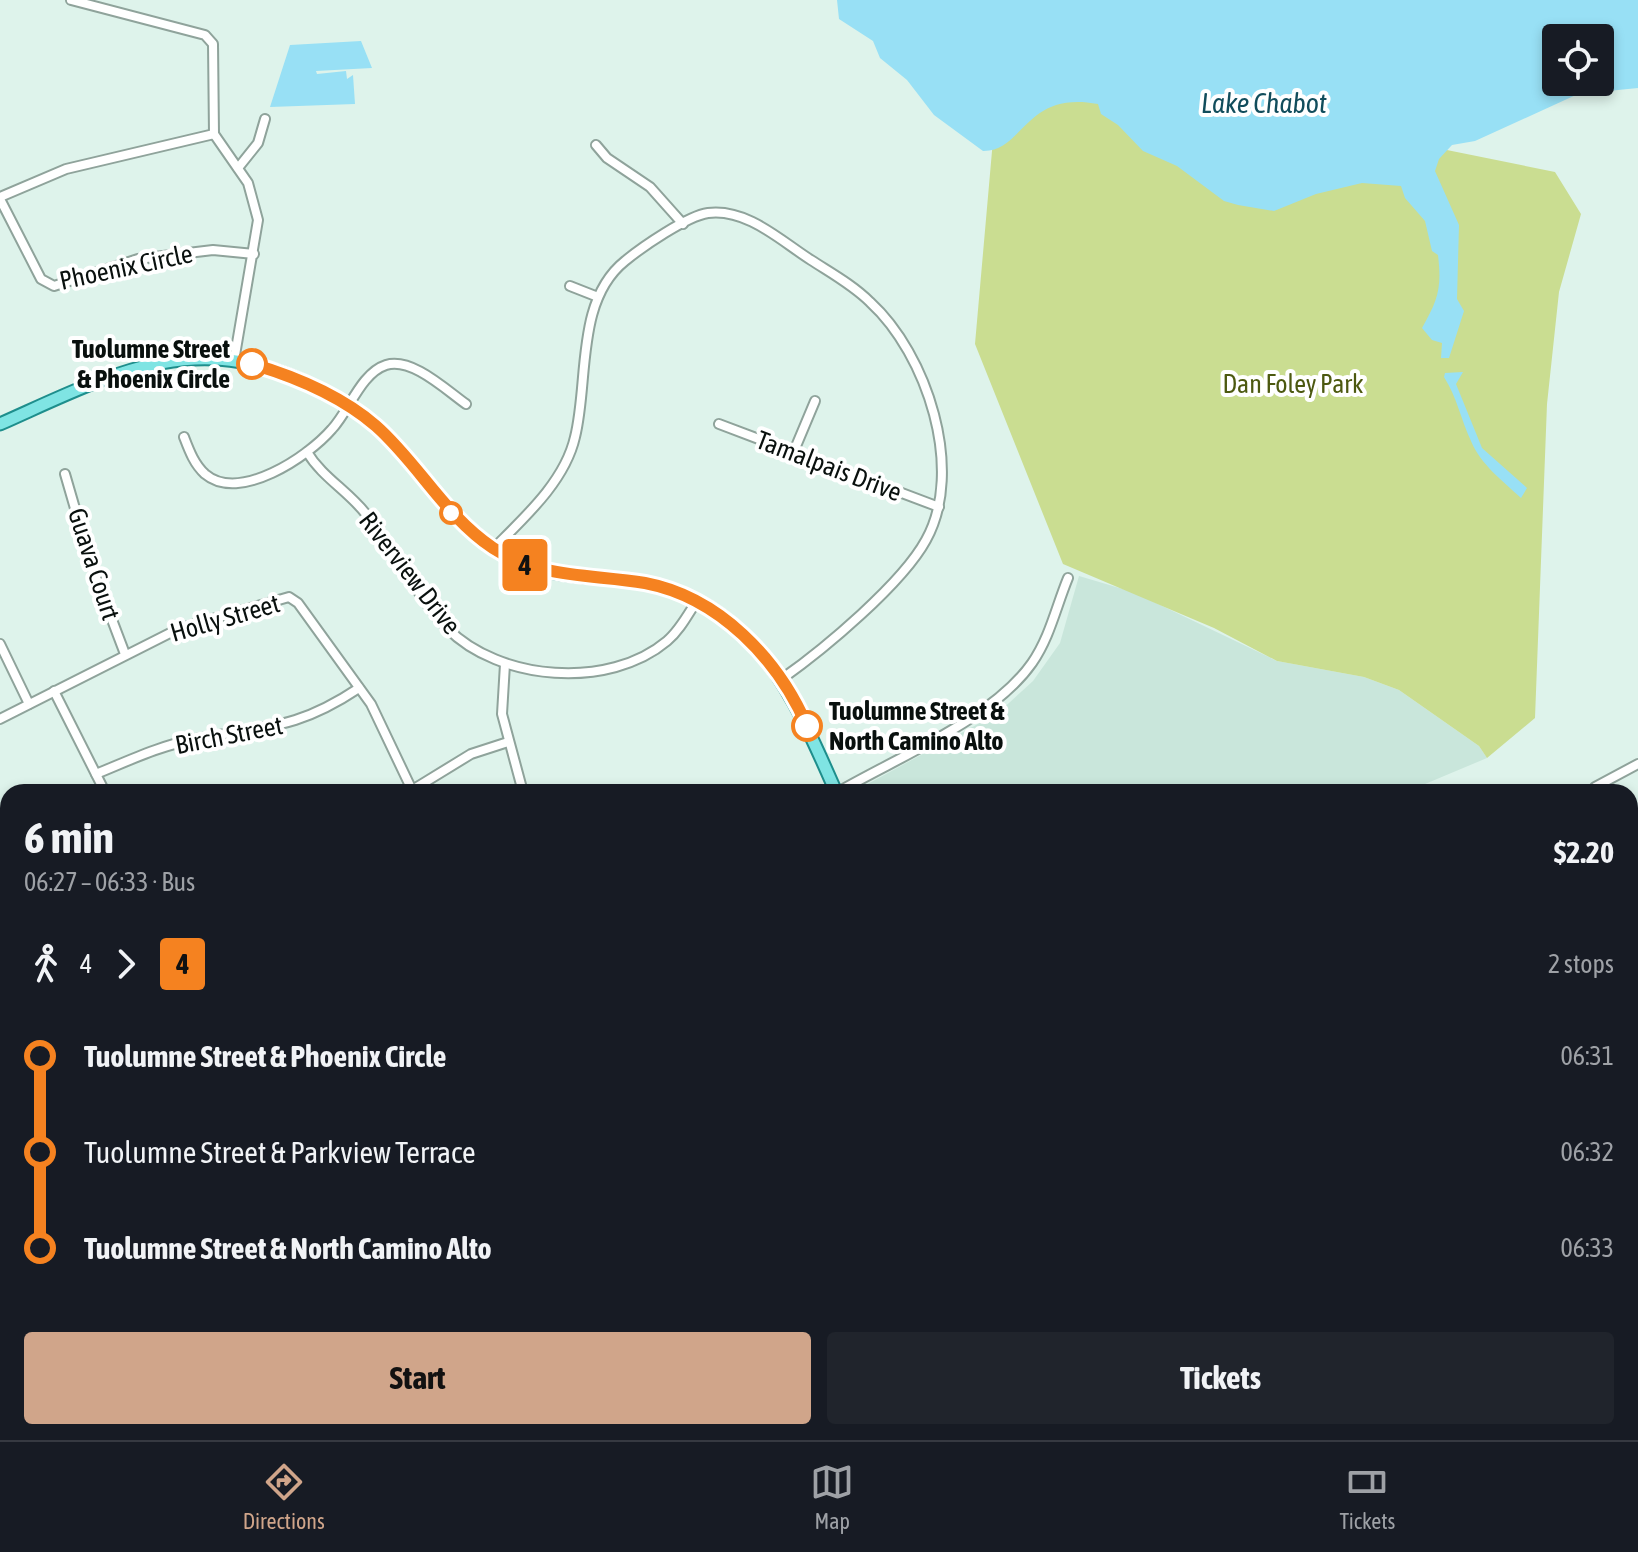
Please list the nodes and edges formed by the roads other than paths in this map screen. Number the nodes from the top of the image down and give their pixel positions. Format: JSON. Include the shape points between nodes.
{"nodes":[{"id":1,"x":71,"y":0,"type":"edge"},
{"id":2,"x":265,"y":119,"type":"dead end"},
{"id":3,"x":214,"y":134,"type":"junction"},
{"id":4,"x":596,"y":145,"type":"dead end"},
{"id":5,"x":238,"y":168,"type":"junction"},
{"id":6,"x":0,"y":198,"type":"edge"},
{"id":7,"x":683,"y":224,"type":"junction"},
{"id":8,"x":254,"y":254,"type":"junction"},
{"id":9,"x":570,"y":286,"type":"dead end"},
{"id":10,"x":598,"y":297,"type":"junction"},
{"id":11,"x":234,"y":361,"type":"junction"},
{"id":12,"x":815,"y":401,"type":"dead end"},
{"id":13,"x":466,"y":404,"type":"dead end"},
{"id":14,"x":350,"y":406,"type":"junction"},
{"id":15,"x":0,"y":424,"type":"edge"},
{"id":16,"x":719,"y":424,"type":"dead end"},
{"id":17,"x":184,"y":437,"type":"dead end"},
{"id":18,"x":794,"y":451,"type":"junction"},
{"id":19,"x":307,"y":452,"type":"junction"},
{"id":20,"x":65,"y":474,"type":"dead end"},
{"id":21,"x":939,"y":507,"type":"junction"},
{"id":22,"x":494,"y":548,"type":"junction"},
{"id":23,"x":1068,"y":578,"type":"dead end"},
{"id":24,"x":696,"y":602,"type":"junction"},
{"id":25,"x":0,"y":644,"type":"edge"},
{"id":26,"x":125,"y":654,"type":"junction"},
{"id":27,"x":505,"y":664,"type":"junction"},
{"id":28,"x":783,"y":678,"type":"junction"},
{"id":29,"x":359,"y":688,"type":"junction"},
{"id":30,"x":54,"y":691,"type":"junction"},
{"id":31,"x":29,"y":704,"type":"junction"},
{"id":32,"x":0,"y":719,"type":"edge"},
{"id":33,"x":508,"y":742,"type":"junction"},
{"id":34,"x":1638,"y":764,"type":"edge"},
{"id":35,"x":96,"y":774,"type":"junction"},
{"id":36,"x":101,"y":784,"type":"edge"},
{"id":37,"x":407,"y":784,"type":"edge"},
{"id":38,"x":422,"y":784,"type":"edge"},
{"id":39,"x":521,"y":784,"type":"edge"},
{"id":40,"x":833,"y":784,"type":"edge"},
{"id":41,"x":851,"y":784,"type":"edge"},
{"id":42,"x":1599,"y":784,"type":"edge"}],
"edges":[{"from":1,"to":3,"type":"street","via":[[211,40]]},
{"from":2,"to":5,"type":"street","via":[[258,143]]},
{"from":3,"to":5,"type":"street"},
{"from":3,"to":6,"type":"street","via":[[78,166]]},
{"from":4,"to":7,"type":"street","via":[[650,187]]},
{"from":5,"to":8,"type":"street","via":[[256,206]]},
{"from":6,"to":8,"type":"street","name":"Phoenix Circle","via":[[41,279],[54,286],[138,259],[213,250]]},
{"from":7,"to":10,"type":"street","via":[[625,260]]},
{"from":7,"to":21,"type":"street","via":[[707,213],[726,213],[759,225],[870,302],[901,341],[933,412],[942,446]]},
{"from":8,"to":11,"type":"street"},
{"from":9,"to":10,"type":"street"},
{"from":10,"to":22,"type":"street","via":[[575,440],[557,477]]},
{"from":11,"to":14,"type":"main road","via":[[293,377]]},
{"from":11,"to":15,"type":"main road","via":[[190,357],[152,363]]},
{"from":12,"to":18,"type":"street"},
{"from":13,"to":14,"type":"street","via":[[403,364],[377,370]]},
{"from":14,"to":19,"type":"street"},
{"from":14,"to":22,"type":"main road","via":[[377,427],[452,513]]},
{"from":16,"to":18,"type":"street","name":"Tamalpais Drive"},
{"from":17,"to":19,"type":"street","via":[[203,473],[224,484],[248,483]]},
{"from":18,"to":21,"type":"street","name":"Tamalpais Drive"},
{"from":19,"to":27,"type":"street","name":"Riverview Drive","via":[[363,511],[447,628]]},
{"from":20,"to":26,"type":"street","name":"Guava Court"},
{"from":21,"to":28,"type":"street","via":[[911,561],[830,643]]},
{"from":22,"to":24,"type":"main road","via":[[535,569],[647,584]]},
{"from":23,"to":41,"type":"street","via":[[1043,643],[1002,696]]},
{"from":24,"to":27,"type":"street","name":"Riverview Drive","via":[[665,643],[618,665],[574,672]]},
{"from":24,"to":28,"type":"main road","via":[[753,644]]},
{"from":25,"to":31,"type":"street"},
{"from":26,"to":29,"type":"street","name":"Holly Street","via":[[195,623],[289,597]]},
{"from":26,"to":30,"type":"street","name":"Holly Street"},
{"from":27,"to":33,"type":"street","via":[[501,702]]},
{"from":28,"to":40,"type":"main road"},
{"from":29,"to":35,"type":"street","name":"Birch Street","via":[[281,726],[176,744]]},
{"from":29,"to":37,"type":"street","name":"Holly Street","via":[[379,717]]},
{"from":30,"to":31,"type":"street","name":"Holly Street"},
{"from":30,"to":35,"type":"street"},
{"from":31,"to":32,"type":"street","name":"Holly Street"},
{"from":33,"to":38,"type":"street","via":[[471,754]]},
{"from":33,"to":39,"type":"street"},
{"from":34,"to":42,"type":"street"},
{"from":35,"to":36,"type":"street"}]}
